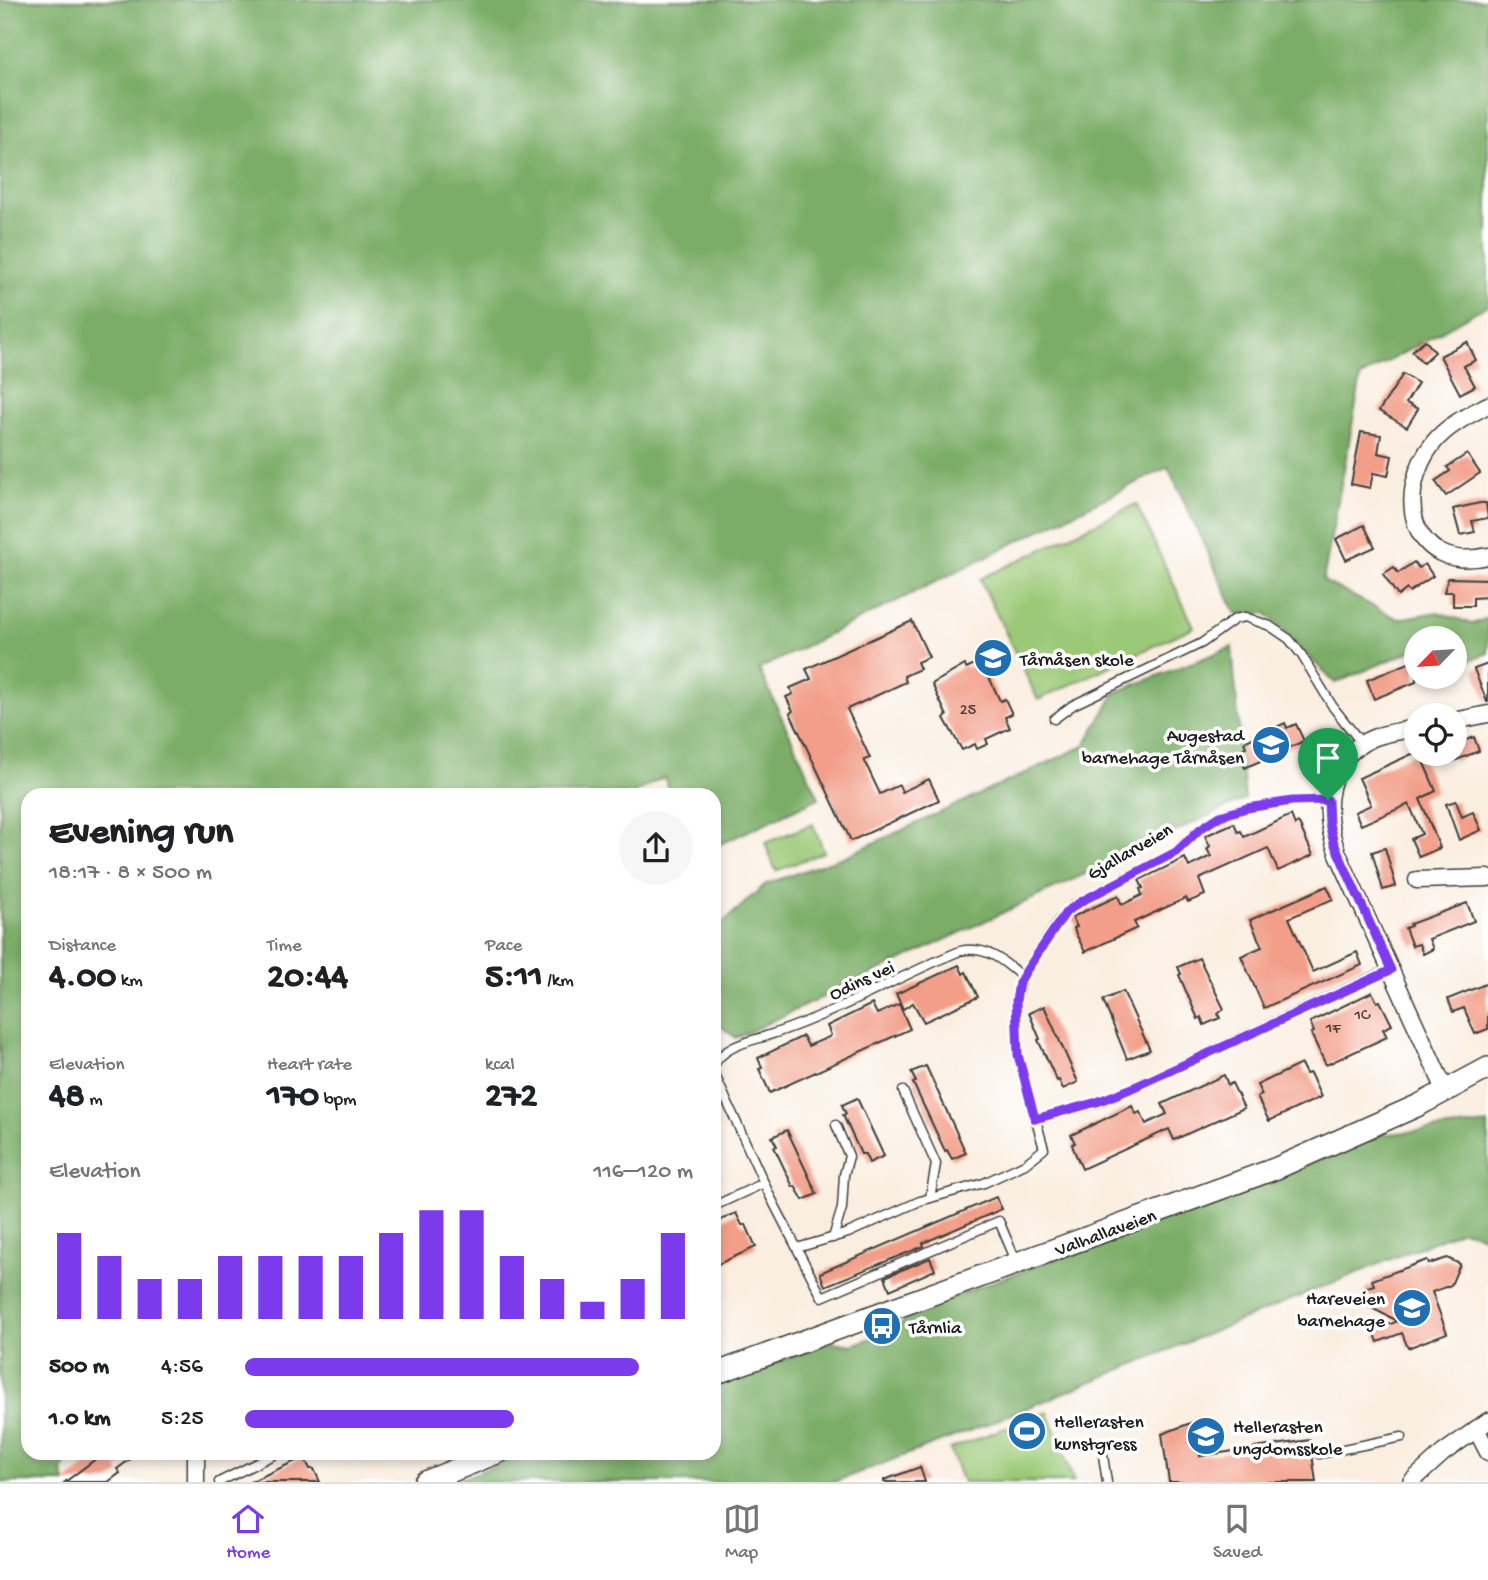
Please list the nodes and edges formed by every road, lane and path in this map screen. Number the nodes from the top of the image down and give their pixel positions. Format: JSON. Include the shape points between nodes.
{"nodes":[{"id":1,"x":1488,"y":405,"type":"edge"},
{"id":2,"x":1488,"y":556,"type":"edge"},
{"id":3,"x":1488,"y":713,"type":"edge"},
{"id":4,"x":1467,"y":718,"type":"edge"},
{"id":5,"x":1054,"y":719,"type":"dead end"},
{"id":6,"x":1404,"y":730,"type":"edge"},
{"id":7,"x":1362,"y":744,"type":"junction"},
{"id":8,"x":1328,"y":800,"type":"junction"},
{"id":9,"x":1488,"y":878,"type":"edge"},
{"id":10,"x":1417,"y":880,"type":"dead end"},
{"id":11,"x":1391,"y":970,"type":"junction"},
{"id":12,"x":1022,"y":977,"type":"junction"},
{"id":13,"x":721,"y":1056,"type":"edge"},
{"id":14,"x":1488,"y":1069,"type":"edge"},
{"id":15,"x":721,"y":1088,"type":"edge"},
{"id":16,"x":903,"y":1091,"type":"dead end"},
{"id":17,"x":1446,"y":1092,"type":"junction"},
{"id":18,"x":1035,"y":1119,"type":"junction"},
{"id":19,"x":836,"y":1125,"type":"dead end"},
{"id":20,"x":764,"y":1183,"type":"junction"},
{"id":21,"x":930,"y":1198,"type":"junction"},
{"id":22,"x":721,"y":1203,"type":"edge"},
{"id":23,"x":833,"y":1238,"type":"junction"},
{"id":24,"x":797,"y":1248,"type":"junction"},
{"id":25,"x":1017,"y":1264,"type":"junction"},
{"id":26,"x":721,"y":1371,"type":"edge"},
{"id":27,"x":1482,"y":1425,"type":"edge"},
{"id":28,"x":1402,"y":1437,"type":"dead end"},
{"id":29,"x":1102,"y":1449,"type":"dead end"},
{"id":30,"x":1488,"y":1452,"type":"edge"},
{"id":31,"x":1319,"y":1454,"type":"dead end"},
{"id":32,"x":195,"y":1460,"type":"edge"},
{"id":33,"x":263,"y":1460,"type":"edge"},
{"id":34,"x":479,"y":1460,"type":"edge"},
{"id":35,"x":196,"y":1482,"type":"edge"},
{"id":36,"x":219,"y":1482,"type":"edge"},
{"id":37,"x":425,"y":1482,"type":"edge"},
{"id":38,"x":1107,"y":1482,"type":"edge"},
{"id":39,"x":1411,"y":1482,"type":"edge"}],
"edges":[{"from":1,"to":2,"type":"street","via":[[1435,441],[1420,467],[1412,496],[1416,526],[1436,550],[1457,558]]},
{"from":3,"to":4,"type":"street"},
{"from":5,"to":7,"type":"lane","via":[[1245,617],[1289,639]]},
{"from":6,"to":7,"type":"street"},
{"from":7,"to":8,"type":"street","via":[[1340,767]]},
{"from":8,"to":11,"type":"street","via":[[1334,843]]},
{"from":8,"to":12,"type":"lane","name":"Gjallarveien","via":[[1247,808],[1209,822],[1176,852],[1066,912]]},
{"from":9,"to":10,"type":"street"},
{"from":11,"to":17,"type":"street"},
{"from":11,"to":18,"type":"lane","via":[[1130,1089]]},
{"from":12,"to":13,"type":"lane","name":"Odins vei","via":[[990,954],[964,950]]},
{"from":12,"to":18,"type":"lane","via":[[1016,1001],[1016,1038]]},
{"from":14,"to":17,"type":"street","name":"Valhallaveien"},
{"from":15,"to":20,"type":"lane"},
{"from":16,"to":21,"type":"lane","via":[[936,1164]]},
{"from":17,"to":25,"type":"street","name":"Valhallaveien","via":[[1277,1168]]},
{"from":18,"to":21,"type":"lane","via":[[1044,1149],[1025,1164],[984,1183]]},
{"from":19,"to":23,"type":"lane","via":[[849,1156]]},
{"from":20,"to":22,"type":"lane"},
{"from":20,"to":24,"type":"lane"},
{"from":21,"to":23,"type":"lane"},
{"from":23,"to":24,"type":"lane"},
{"from":24,"to":25,"type":"lane","via":[[822,1297],[999,1221]]},
{"from":25,"to":26,"type":"street","name":"Valhallaveien"},
{"from":27,"to":30,"type":"street"},
{"from":27,"to":39,"type":"street"},
{"from":28,"to":31,"type":"lane"},
{"from":29,"to":38,"type":"lane"},
{"from":32,"to":35,"type":"street"},
{"from":33,"to":36,"type":"lane"},
{"from":34,"to":37,"type":"street"}]}
